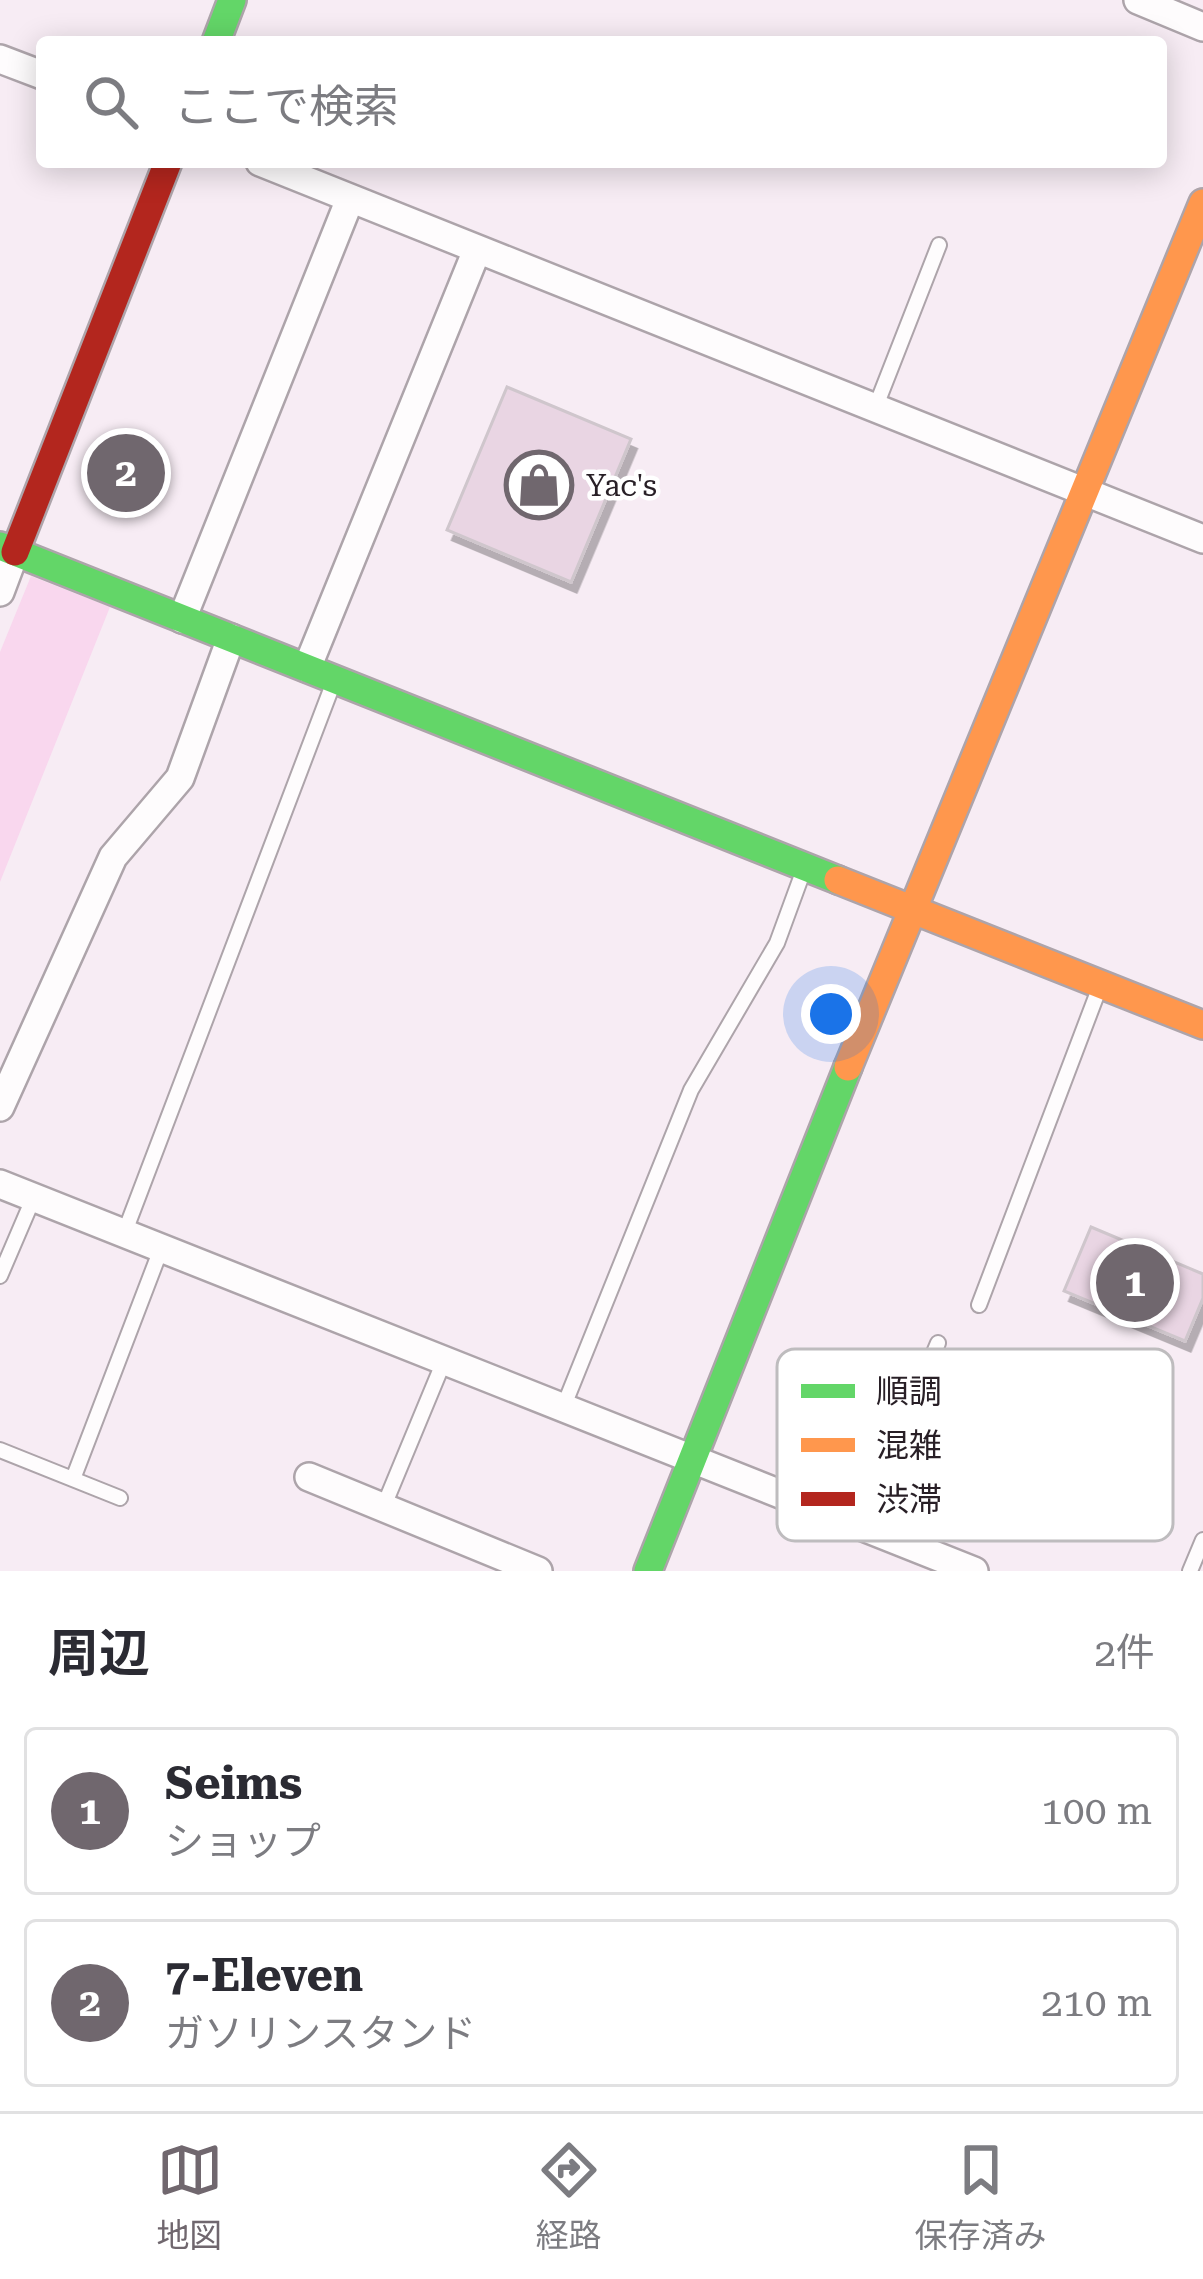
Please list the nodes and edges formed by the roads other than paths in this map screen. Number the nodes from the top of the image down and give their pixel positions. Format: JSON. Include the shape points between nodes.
{"nodes":[{"id":1,"x":232,"y":0,"type":"edge"},
{"id":2,"x":1138,"y":0,"type":"edge"},
{"id":3,"x":1203,"y":27,"type":"edge"},
{"id":4,"x":218,"y":36,"type":"edge"},
{"id":5,"x":0,"y":58,"type":"edge"},
{"id":6,"x":36,"y":73,"type":"edge"},
{"id":7,"x":166,"y":168,"type":"edge"},
{"id":8,"x":275,"y":168,"type":"edge"},
{"id":9,"x":350,"y":199,"type":"junction"},
{"id":10,"x":1203,"y":203,"type":"edge"},
{"id":11,"x":939,"y":245,"type":"dead end"},
{"id":12,"x":477,"y":250,"type":"junction"},
{"id":13,"x":876,"y":406,"type":"junction"},
{"id":14,"x":1084,"y":493,"type":"junction"},
{"id":15,"x":1203,"y":539,"type":"edge"},
{"id":16,"x":8,"y":549,"type":"edge"},
{"id":17,"x":0,"y":592,"type":"edge"},
{"id":18,"x":182,"y":619,"type":"junction"},
{"id":19,"x":231,"y":638,"type":"junction"},
{"id":20,"x":307,"y":668,"type":"junction"},
{"id":21,"x":334,"y":680,"type":"junction"},
{"id":22,"x":805,"y":866,"type":"junction"},
{"id":23,"x":911,"y":909,"type":"junction"},
{"id":24,"x":1100,"y":984,"type":"junction"},
{"id":25,"x":1203,"y":1025,"type":"edge"},
{"id":26,"x":0,"y":1107,"type":"edge"},
{"id":27,"x":0,"y":1184,"type":"edge"},
{"id":28,"x":33,"y":1198,"type":"junction"},
{"id":29,"x":124,"y":1234,"type":"junction"},
{"id":30,"x":161,"y":1249,"type":"junction"},
{"id":31,"x":0,"y":1276,"type":"edge"},
{"id":32,"x":979,"y":1306,"type":"dead end"},
{"id":33,"x":938,"y":1343,"type":"dead end"},
{"id":34,"x":935,"y":1349,"type":"edge"},
{"id":35,"x":444,"y":1361,"type":"junction"},
{"id":36,"x":563,"y":1408,"type":"junction"},
{"id":37,"x":0,"y":1450,"type":"edge"},
{"id":38,"x":693,"y":1459,"type":"junction"},
{"id":39,"x":309,"y":1477,"type":"dead end"},
{"id":40,"x":73,"y":1479,"type":"junction"},
{"id":41,"x":777,"y":1492,"type":"edge"},
{"id":42,"x":120,"y":1498,"type":"dead end"},
{"id":43,"x":383,"y":1508,"type":"junction"},
{"id":44,"x":1203,"y":1540,"type":"edge"},
{"id":45,"x":899,"y":1541,"type":"edge"},
{"id":46,"x":538,"y":1571,"type":"edge"},
{"id":47,"x":648,"y":1571,"type":"edge"},
{"id":48,"x":974,"y":1571,"type":"edge"},
{"id":49,"x":1190,"y":1571,"type":"edge"}],
"edges":[{"from":1,"to":4,"type":"street"},
{"from":2,"to":3,"type":"street"},
{"from":5,"to":6,"type":"street"},
{"from":7,"to":16,"type":"street"},
{"from":8,"to":9,"type":"street"},
{"from":9,"to":12,"type":"street"},
{"from":9,"to":18,"type":"street"},
{"from":10,"to":14,"type":"street"},
{"from":11,"to":13,"type":"lane"},
{"from":12,"to":13,"type":"street"},
{"from":12,"to":20,"type":"street"},
{"from":13,"to":14,"type":"street"},
{"from":14,"to":15,"type":"street"},
{"from":14,"to":23,"type":"street"},
{"from":16,"to":17,"type":"street"},
{"from":16,"to":18,"type":"street"},
{"from":18,"to":19,"type":"street"},
{"from":19,"to":20,"type":"street"},
{"from":19,"to":26,"type":"street","via":[[179,778],[113,857]]},
{"from":20,"to":21,"type":"street"},
{"from":21,"to":22,"type":"street"},
{"from":21,"to":29,"type":"lane"},
{"from":22,"to":23,"type":"street"},
{"from":22,"to":36,"type":"lane","via":[[777,943],[691,1090]]},
{"from":23,"to":24,"type":"street"},
{"from":23,"to":38,"type":"street"},
{"from":24,"to":25,"type":"street"},
{"from":24,"to":32,"type":"lane"},
{"from":27,"to":28,"type":"street"},
{"from":28,"to":29,"type":"street"},
{"from":28,"to":31,"type":"lane"},
{"from":29,"to":30,"type":"street"},
{"from":30,"to":35,"type":"street"},
{"from":30,"to":40,"type":"lane"},
{"from":33,"to":34,"type":"lane"},
{"from":35,"to":36,"type":"street"},
{"from":35,"to":43,"type":"lane"},
{"from":36,"to":38,"type":"street"},
{"from":37,"to":40,"type":"lane"},
{"from":38,"to":41,"type":"street"},
{"from":38,"to":47,"type":"street"},
{"from":39,"to":43,"type":"street"},
{"from":40,"to":42,"type":"lane"},
{"from":43,"to":46,"type":"street"},
{"from":44,"to":49,"type":"lane"},
{"from":45,"to":48,"type":"street"}]}
